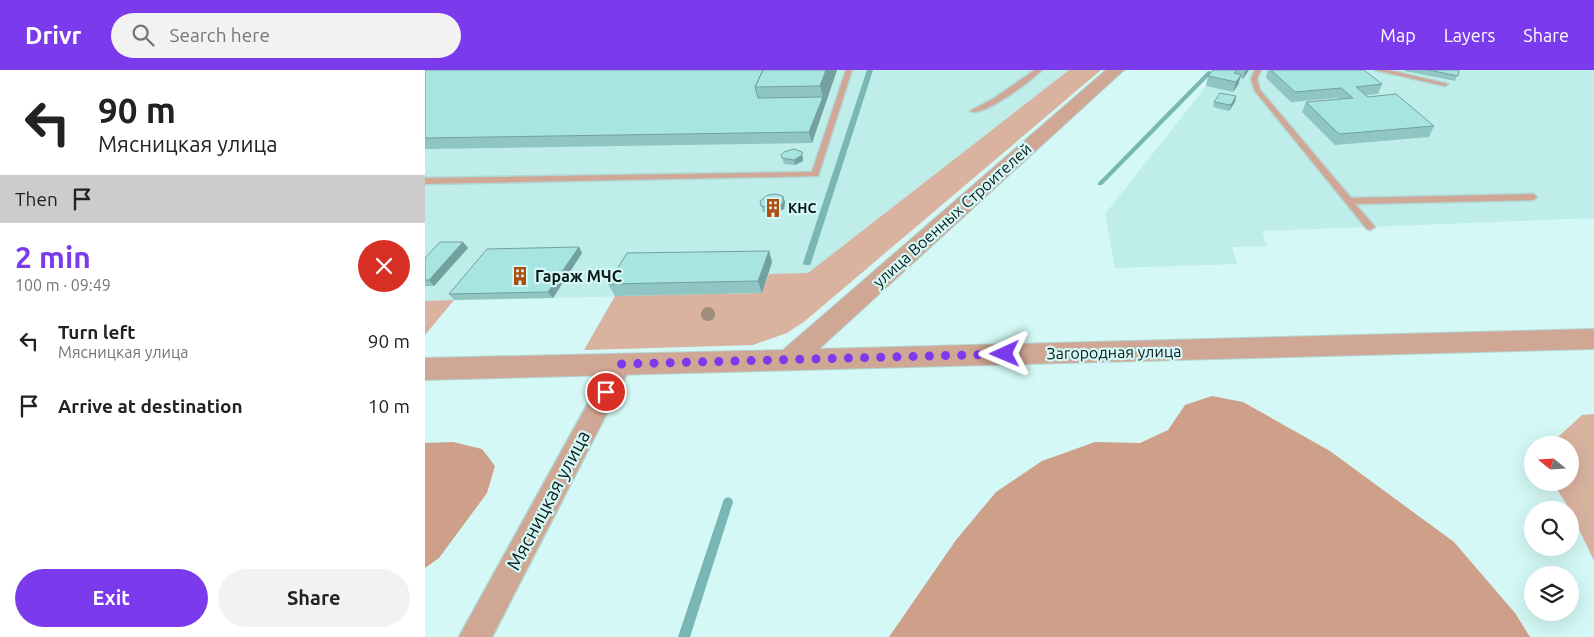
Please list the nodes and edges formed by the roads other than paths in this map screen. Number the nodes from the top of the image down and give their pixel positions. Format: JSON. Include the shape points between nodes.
{"nodes":[{"id":1,"x":849,"y":70,"type":"edge"},
{"id":2,"x":1039,"y":70,"type":"edge"},
{"id":3,"x":1115,"y":70,"type":"edge"},
{"id":4,"x":1258,"y":70,"type":"edge"},
{"id":5,"x":1378,"y":70,"type":"edge"},
{"id":6,"x":1445,"y":84,"type":"dead end"},
{"id":7,"x":974,"y":111,"type":"dead end"},
{"id":8,"x":425,"y":181,"type":"edge"},
{"id":9,"x":1533,"y":197,"type":"dead end"},
{"id":10,"x":1349,"y":201,"type":"junction"},
{"id":11,"x":1370,"y":227,"type":"dead end"},
{"id":12,"x":1594,"y":339,"type":"edge"},
{"id":13,"x":789,"y":360,"type":"junction"},
{"id":14,"x":621,"y":364,"type":"junction"},
{"id":15,"x":425,"y":369,"type":"edge"},
{"id":16,"x":475,"y":637,"type":"edge"}],
"edges":[{"from":1,"to":8,"type":"lane","via":[[815,174]]},
{"from":2,"to":7,"type":"lane","via":[[996,101]]},
{"from":3,"to":13,"type":"street","name":"улица Военных Строителей"},
{"from":4,"to":10,"type":"lane","via":[[1254,79],[1257,90]]},
{"from":5,"to":6,"type":"lane"},
{"from":9,"to":10,"type":"lane"},
{"from":10,"to":11,"type":"lane"},
{"from":12,"to":13,"type":"street","name":"Загородная улица"},
{"from":13,"to":14,"type":"street","name":"Загородная улица"},
{"from":14,"to":15,"type":"street","name":"Загородная улица"},
{"from":14,"to":16,"type":"street","name":"Мясницкая улица"}]}
